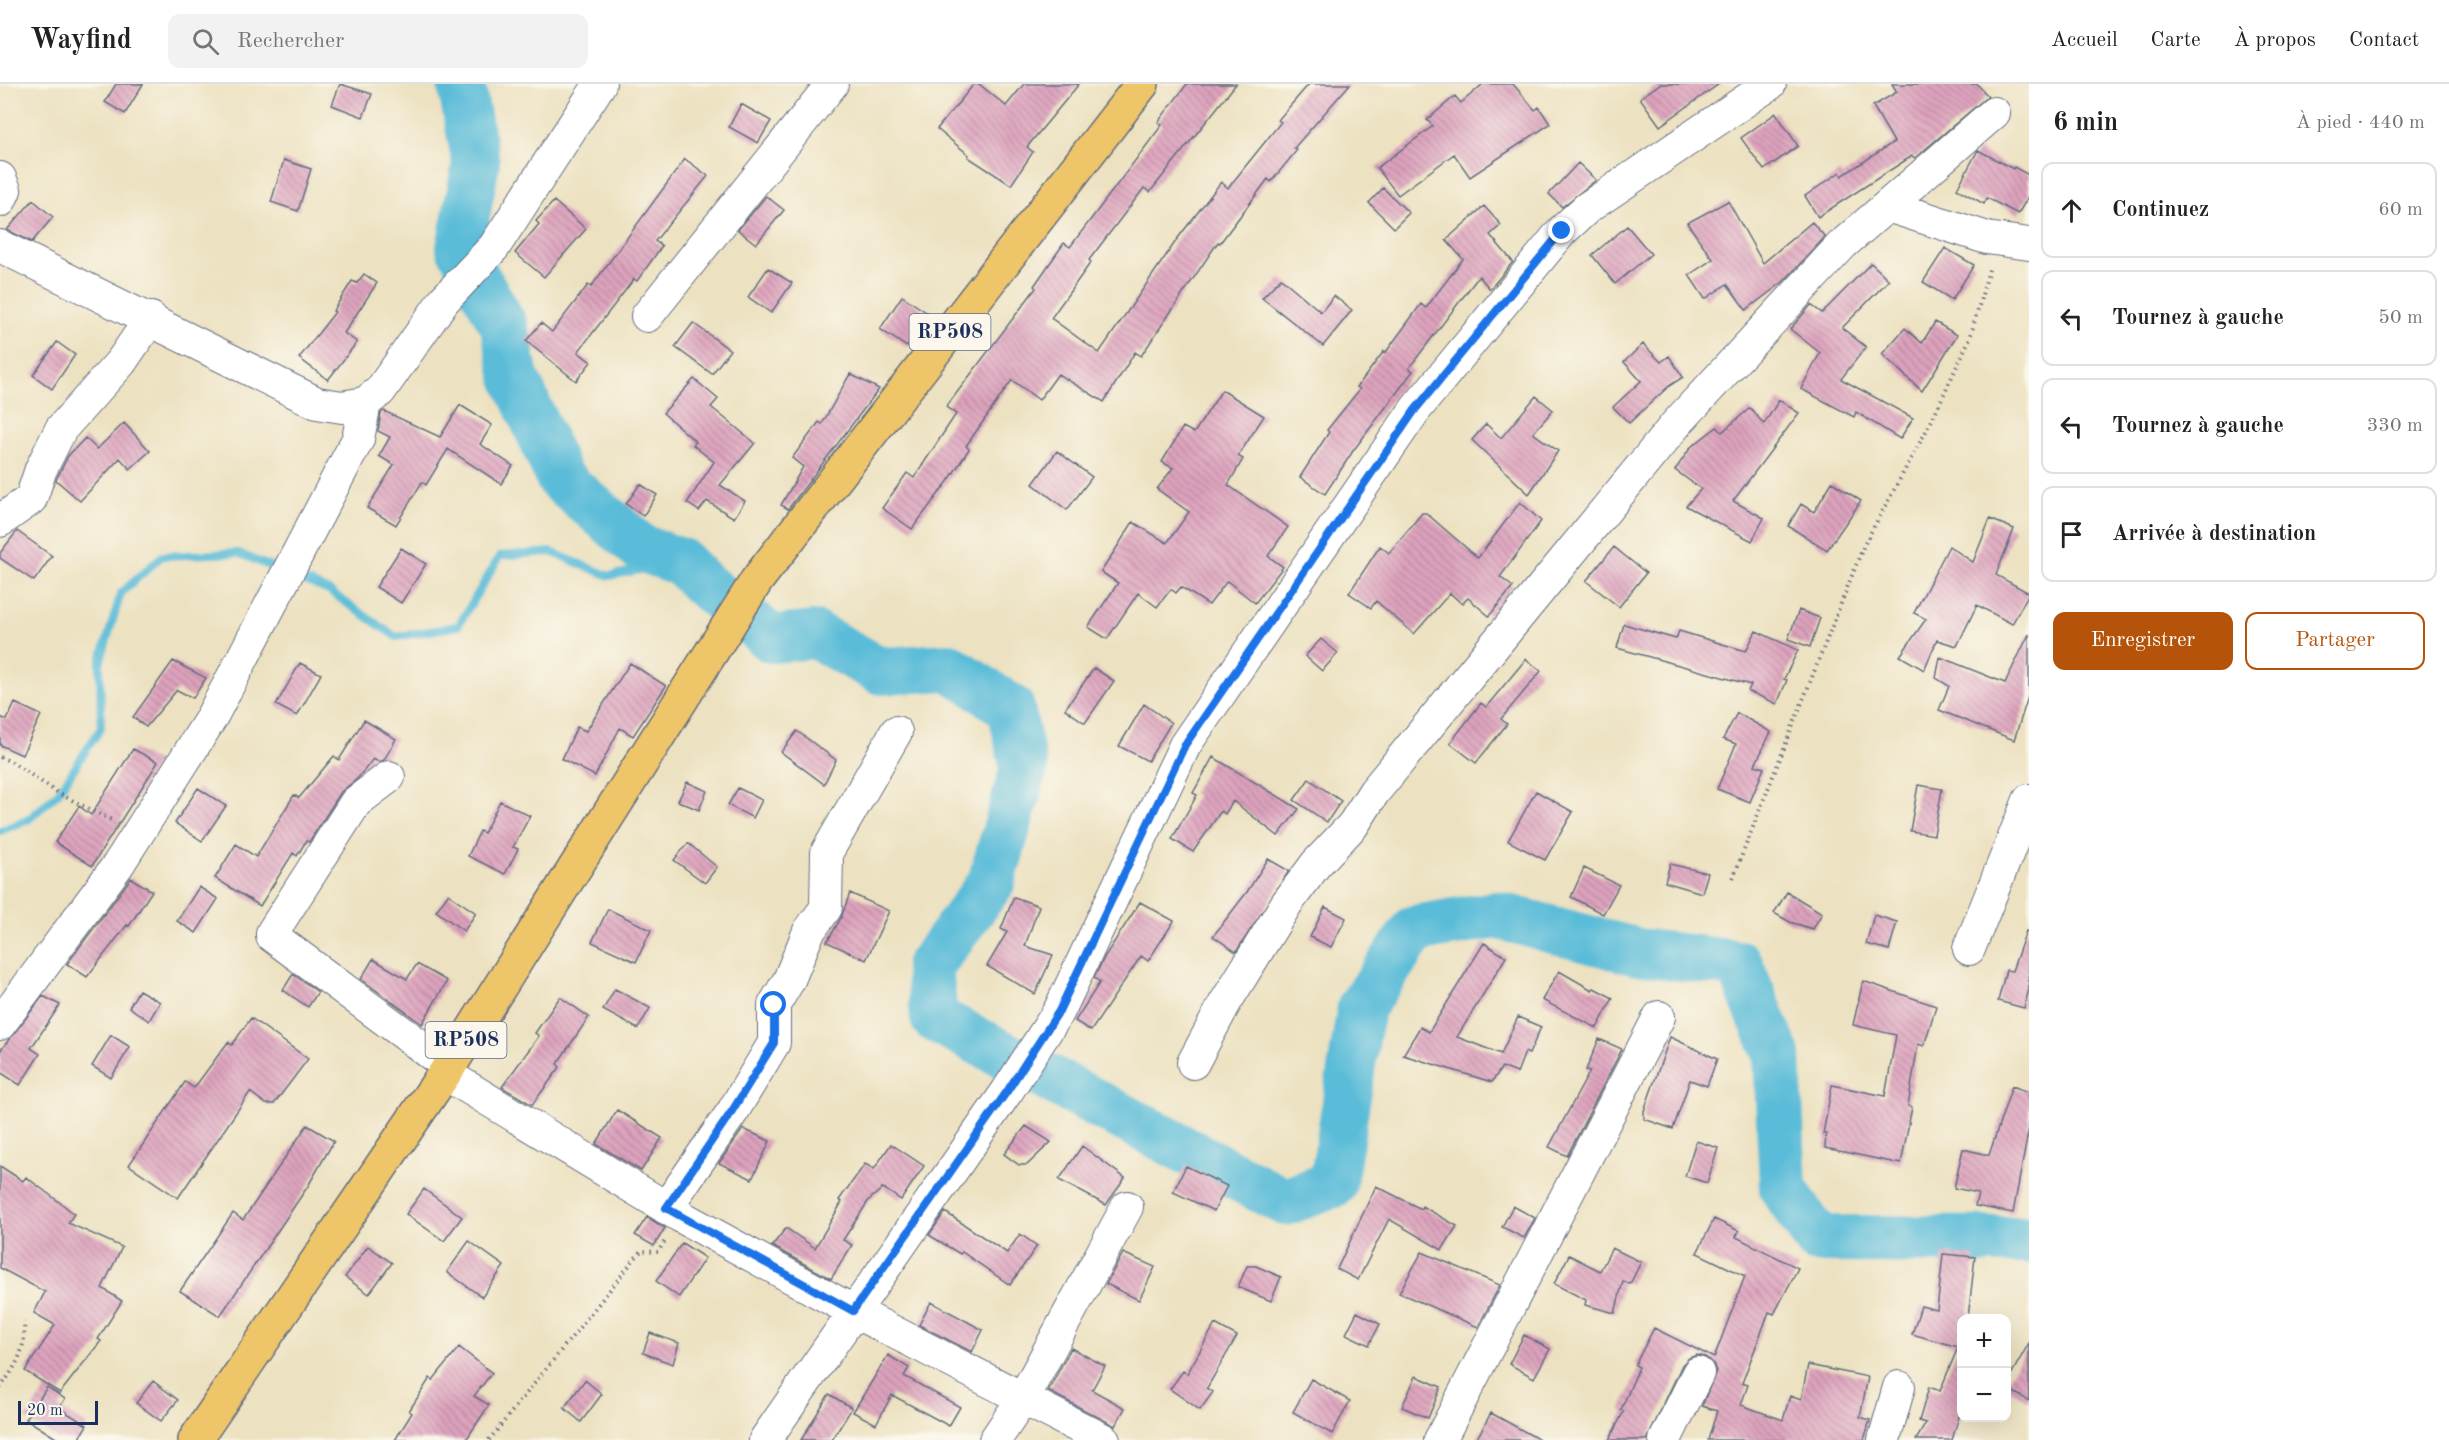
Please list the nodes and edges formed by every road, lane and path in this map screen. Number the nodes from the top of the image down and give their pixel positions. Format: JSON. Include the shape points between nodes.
{"nodes":[{"id":1,"x":600,"y":84,"type":"edge"},
{"id":2,"x":832,"y":84,"type":"edge"},
{"id":3,"x":1142,"y":84,"type":"edge"},
{"id":4,"x":1770,"y":84,"type":"edge"},
{"id":5,"x":1994,"y":113,"type":"dead end"},
{"id":6,"x":0,"y":178,"type":"edge"},
{"id":7,"x":0,"y":201,"type":"edge"},
{"id":8,"x":1888,"y":206,"type":"junction"},
{"id":9,"x":1998,"y":240,"type":"junction"},
{"id":10,"x":2029,"y":244,"type":"edge"},
{"id":11,"x":0,"y":246,"type":"edge"},
{"id":12,"x":647,"y":316,"type":"dead end"},
{"id":13,"x":151,"y":318,"type":"junction"},
{"id":14,"x":365,"y":402,"type":"junction"},
{"id":15,"x":0,"y":521,"type":"edge"},
{"id":16,"x":897,"y":732,"type":"dead end"},
{"id":17,"x":0,"y":757,"type":"edge"},
{"id":18,"x":389,"y":777,"type":"dead end"},
{"id":19,"x":2029,"y":800,"type":"edge"},
{"id":20,"x":136,"y":836,"type":"junction"},
{"id":21,"x":1733,"y":878,"type":"dead end"},
{"id":22,"x":1969,"y":949,"type":"dead end"},
{"id":23,"x":1659,"y":1017,"type":"dead end"},
{"id":24,"x":0,"y":1024,"type":"edge"},
{"id":25,"x":1194,"y":1063,"type":"dead end"},
{"id":26,"x":447,"y":1070,"type":"junction"},
{"id":27,"x":1127,"y":1207,"type":"dead end"},
{"id":28,"x":673,"y":1212,"type":"junction"},
{"id":29,"x":853,"y":1311,"type":"junction"},
{"id":30,"x":24,"y":1322,"type":"dead end"},
{"id":31,"x":1698,"y":1373,"type":"dead end"},
{"id":32,"x":1899,"y":1387,"type":"dead end"},
{"id":33,"x":0,"y":1388,"type":"edge"},
{"id":34,"x":1022,"y":1400,"type":"junction"},
{"id":35,"x":195,"y":1440,"type":"edge"},
{"id":36,"x":489,"y":1440,"type":"edge"},
{"id":37,"x":765,"y":1440,"type":"edge"},
{"id":38,"x":994,"y":1440,"type":"edge"},
{"id":39,"x":1104,"y":1440,"type":"edge"},
{"id":40,"x":1440,"y":1440,"type":"edge"},
{"id":41,"x":1665,"y":1440,"type":"edge"},
{"id":42,"x":1884,"y":1440,"type":"edge"}],
"edges":[{"from":1,"to":14,"type":"street","via":[[494,247],[444,300],[380,391]]},
{"from":2,"to":12,"type":"street"},
{"from":3,"to":26,"type":"main road","number":"RP508","via":[[757,580]]},
{"from":4,"to":29,"type":"street","via":[[1587,208],[1562,231],[1415,410],[1185,745],[1059,1011]]},
{"from":5,"to":8,"type":"street"},
{"from":6,"to":7,"type":"street","via":[[5,190]]},
{"from":8,"to":9,"type":"street"},
{"from":8,"to":25,"type":"street","via":[[1811,276],[1677,423],[1374,792],[1353,825],[1316,864],[1287,903],[1225,1003]]},
{"from":9,"to":10,"type":"street"},
{"from":9,"to":21,"type":"path","via":[[1970,338],[1931,422],[1864,544]]},
{"from":11,"to":13,"type":"street"},
{"from":13,"to":14,"type":"street","via":[[317,403],[342,407]]},
{"from":13,"to":15,"type":"street","via":[[121,362],[61,429],[31,498]]},
{"from":14,"to":20,"type":"street","via":[[358,439],[210,720]]},
{"from":16,"to":28,"type":"street","via":[[827,852],[826,908],[809,931],[774,1005],[774,1043]]},
{"from":17,"to":20,"type":"path"},
{"from":18,"to":26,"type":"street","via":[[356,802],[272,936]]},
{"from":19,"to":22,"type":"street"},
{"from":20,"to":24,"type":"street"},
{"from":23,"to":40,"type":"street"},
{"from":26,"to":28,"type":"street"},
{"from":26,"to":35,"type":"main road","number":"RP508"},
{"from":27,"to":34,"type":"street"},
{"from":28,"to":29,"type":"street"},
{"from":28,"to":36,"type":"path","via":[[658,1252],[641,1251]]},
{"from":29,"to":34,"type":"street"},
{"from":29,"to":37,"type":"street"},
{"from":30,"to":33,"type":"path","via":[[25,1341],[12,1372]]},
{"from":31,"to":41,"type":"street"},
{"from":32,"to":42,"type":"street"},
{"from":34,"to":38,"type":"street"},
{"from":34,"to":39,"type":"street"}]}
